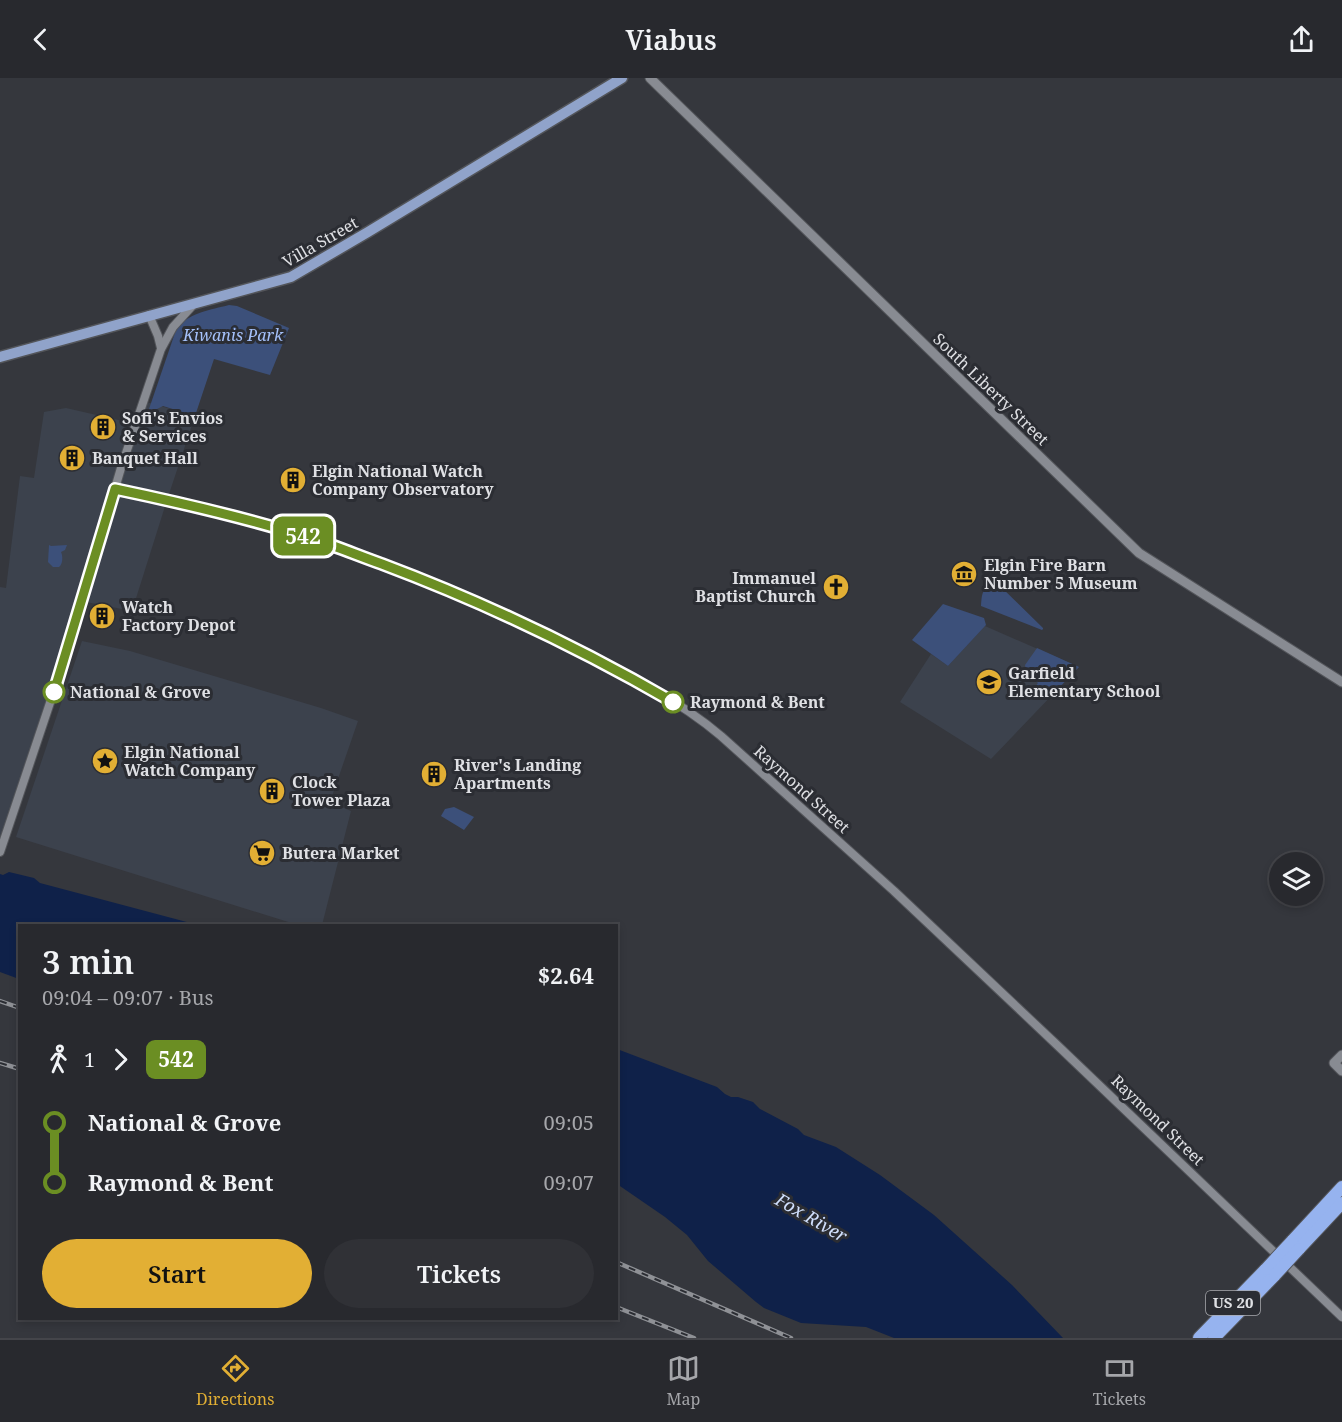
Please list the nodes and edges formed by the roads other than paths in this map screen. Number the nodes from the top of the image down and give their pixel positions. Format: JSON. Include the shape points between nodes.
{"nodes":[{"id":1,"x":622,"y":78,"type":"edge"},
{"id":2,"x":650,"y":78,"type":"edge"},
{"id":3,"x":195,"y":303,"type":"junction"},
{"id":4,"x":149,"y":315,"type":"junction"},
{"id":5,"x":161,"y":349,"type":"junction"},
{"id":6,"x":0,"y":357,"type":"edge"},
{"id":7,"x":115,"y":489,"type":"junction"},
{"id":8,"x":1342,"y":682,"type":"edge"},
{"id":9,"x":0,"y":852,"type":"edge"},
{"id":10,"x":1342,"y":1054,"type":"edge"},
{"id":11,"x":1342,"y":1071,"type":"edge"},
{"id":12,"x":1341,"y":1192,"type":"edge"},
{"id":13,"x":1270,"y":1272,"type":"junction"},
{"id":14,"x":1342,"y":1317,"type":"edge"},
{"id":15,"x":1199,"y":1338,"type":"edge"},
{"id":16,"x":1214,"y":1338,"type":"edge"}],
"edges":[{"from":1,"to":3,"type":"main road","name":"Villa Street","via":[[299,273]]},
{"from":2,"to":8,"type":"main road","name":"South Liberty Street","via":[[1139,553]]},
{"from":3,"to":4,"type":"main road","name":"Villa Street"},
{"from":3,"to":5,"type":"street","via":[[173,327]]},
{"from":4,"to":5,"type":"street"},
{"from":4,"to":6,"type":"main road","name":"Villa Street"},
{"from":5,"to":7,"type":"street"},
{"from":7,"to":9,"type":"street","via":[[63,664]]},
{"from":7,"to":14,"type":"street","name":"Raymond Street","via":[[211,510],[314,539],[413,576],[595,658],[701,720],[902,899]]},
{"from":10,"to":11,"type":"main road","via":[[1334,1063]]},
{"from":12,"to":13,"type":"highway","number":"US 20","bridge":true},
{"from":13,"to":15,"type":"highway","number":"US 20"},
{"from":13,"to":16,"type":"highway","number":"US 20"}]}
